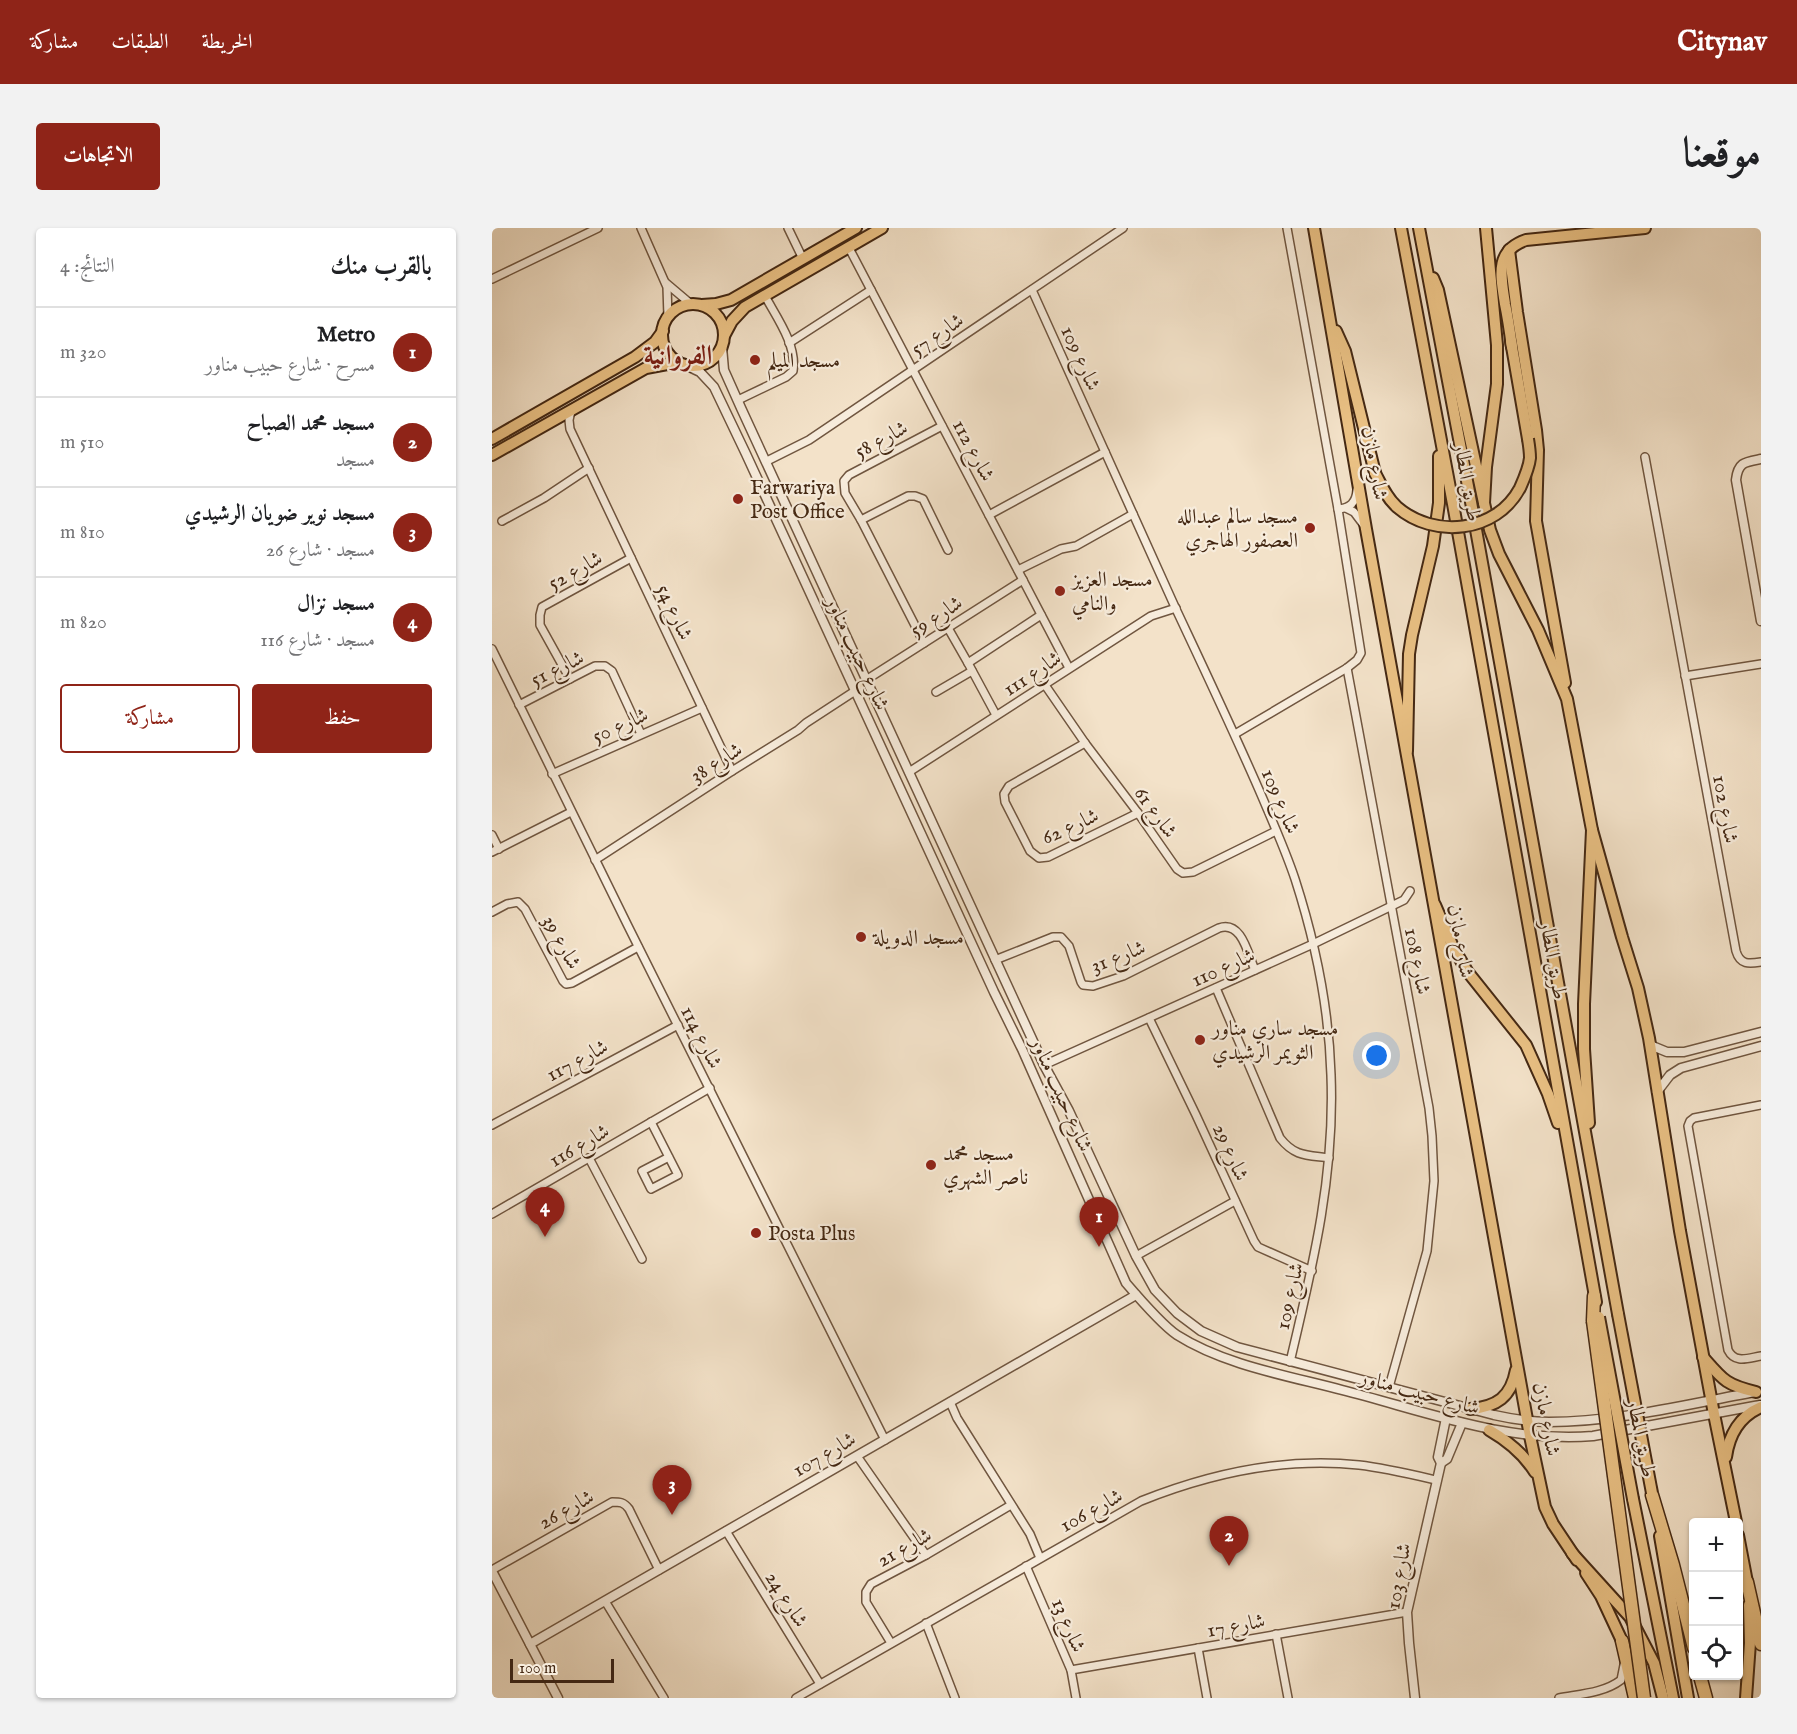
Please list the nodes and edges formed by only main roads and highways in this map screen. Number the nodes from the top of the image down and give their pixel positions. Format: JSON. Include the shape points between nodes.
{"nodes":[{"id":1,"x":856,"y":228,"type":"edge"},
{"id":2,"x":882,"y":228,"type":"edge"},
{"id":3,"x":1314,"y":228,"type":"edge"},
{"id":4,"x":1401,"y":228,"type":"edge"},
{"id":5,"x":1419,"y":228,"type":"edge"},
{"id":6,"x":1645,"y":228,"type":"edge"},
{"id":7,"x":1486,"y":229,"type":"edge"},
{"id":8,"x":1561,"y":232,"type":"edge"},
{"id":9,"x":1509,"y":250,"type":"junction"},
{"id":10,"x":1426,"y":268,"type":"junction"},
{"id":11,"x":749,"y":291,"type":"junction"},
{"id":12,"x":762,"y":298,"type":"junction"},
{"id":13,"x":694,"y":305,"type":"junction"},
{"id":14,"x":1329,"y":314,"type":"junction"},
{"id":15,"x":663,"y":331,"type":"junction"},
{"id":16,"x":723,"y":342,"type":"junction"},
{"id":17,"x":1512,"y":347,"type":"junction"},
{"id":18,"x":682,"y":363,"type":"junction"},
{"id":19,"x":1439,"y":432,"type":"junction"},
{"id":20,"x":492,"y":439,"type":"edge"},
{"id":21,"x":492,"y":455,"type":"edge"},
{"id":22,"x":1484,"y":503,"type":"junction"},
{"id":23,"x":1568,"y":699,"type":"junction"},
{"id":24,"x":1407,"y":751,"type":"junction"},
{"id":25,"x":1592,"y":830,"type":"junction"},
{"id":26,"x":1435,"y":905,"type":"junction"},
{"id":27,"x":1569,"y":1155,"type":"junction"},
{"id":28,"x":1592,"y":1174,"type":"junction"},
{"id":29,"x":1594,"y":1296,"type":"joint"},
{"id":30,"x":1596,"y":1319,"type":"junction"},
{"id":31,"x":1515,"y":1355,"type":"junction"},
{"id":32,"x":1702,"y":1356,"type":"junction"},
{"id":33,"x":1758,"y":1392,"type":"edge"},
{"id":34,"x":1761,"y":1406,"type":"edge"},
{"id":35,"x":1470,"y":1409,"type":"road end"},
{"id":36,"x":1489,"y":1430,"type":"road end"},
{"id":37,"x":1727,"y":1472,"type":"junction"},
{"id":38,"x":1539,"y":1478,"type":"junction"},
{"id":39,"x":1652,"y":1494,"type":"junction"},
{"id":40,"x":1735,"y":1518,"type":"edge"},
{"id":41,"x":1572,"y":1553,"type":"junction"},
{"id":42,"x":1743,"y":1561,"type":"edge"},
{"id":43,"x":1747,"y":1582,"type":"junction"},
{"id":44,"x":1689,"y":1628,"type":"edge"},
{"id":45,"x":1622,"y":1641,"type":"joint"},
{"id":46,"x":1761,"y":1644,"type":"edge"},
{"id":47,"x":1702,"y":1680,"type":"edge"},
{"id":48,"x":1635,"y":1698,"type":"edge"},
{"id":49,"x":1644,"y":1698,"type":"edge"},
{"id":50,"x":1663,"y":1698,"type":"edge"},
{"id":51,"x":1672,"y":1698,"type":"edge"},
{"id":52,"x":1688,"y":1698,"type":"edge"},
{"id":53,"x":1706,"y":1698,"type":"edge"},
{"id":54,"x":1746,"y":1698,"type":"edge"}],
"edges":[{"from":1,"to":11,"type":"main road"},
{"from":2,"to":12,"type":"main road"},
{"from":3,"to":14,"type":"main road","name":"شارع مازن"},
{"from":4,"to":19,"type":"main road","name":"طريق المطار"},
{"from":5,"to":10,"type":"main road","name":"طريق المطار"},
{"from":6,"to":8,"type":"main road"},
{"from":7,"to":17,"type":"main road"},
{"from":7,"to":22,"type":"main road","via":[[1497,384]]},
{"from":8,"to":9,"type":"main road","via":[[1526,240]]},
{"from":9,"to":17,"type":"main road","via":[[1500,276]]},
{"from":9,"to":23,"type":"main road","via":[[1538,450],[1536,521]]},
{"from":10,"to":22,"type":"main road","via":[[1438,290]]},
{"from":10,"to":28,"type":"main road","name":"طريق المطار"},
{"from":11,"to":12,"type":"main road","via":[[752,298]]},
{"from":11,"to":13,"type":"main road","via":[[725,303]]},
{"from":12,"to":16,"type":"main road","via":[[745,307],[732,321]]},
{"from":13,"to":15,"type":"main road","via":[[678,308],[668,317]]},
{"from":13,"to":16,"type":"main road","via":[[713,312],[723,327]]},
{"from":14,"to":17,"type":"main road","bridge":true,"via":[[1345,351],[1375,473],[1383,490],[1411,518],[1429,525],[1449,528],[1487,520],[1503,509],[1525,477],[1530,458]]},
{"from":14,"to":24,"type":"main road","name":"شارع مازن"},
{"from":15,"to":18,"type":"main road","via":[[666,349]]},
{"from":15,"to":20,"type":"main road","via":[[635,357]]},
{"from":16,"to":18,"type":"main road","via":[[718,354],[706,363]]},
{"from":18,"to":21,"type":"main road","via":[[646,368]]},
{"from":19,"to":24,"type":"main road","via":[[1433,546],[1409,654]]},
{"from":19,"to":27,"type":"main road","name":"طريق المطار"},
{"from":22,"to":23,"type":"main road","via":[[1498,554]]},
{"from":23,"to":25,"type":"main road"},
{"from":24,"to":26,"type":"main road","name":"شارع مازن"},
{"from":25,"to":28,"type":"main road","via":[[1584,1049]]},
{"from":25,"to":32,"type":"main road","via":[[1638,988]]},
{"from":26,"to":27,"type":"main road","via":[[1467,971],[1526,1045]]},
{"from":26,"to":31,"type":"main road","name":"شارع مازن"},
{"from":27,"to":29,"type":"main road","name":"طريق المطار"},
{"from":28,"to":39,"type":"main road","name":"طريق المطار","bridge":true},
{"from":29,"to":30,"type":"highway"},
{"from":30,"to":49,"type":"highway","bridge":true},
{"from":30,"to":51,"type":"main road","name":"طريق المطار","bridge":true},
{"from":31,"to":35,"type":"main road","via":[[1514,1382],[1507,1394],[1484,1408]]},
{"from":31,"to":38,"type":"main road","name":"شارع مازن"},
{"from":32,"to":33,"type":"main road","via":[[1723,1380]]},
{"from":32,"to":37,"type":"main road"},
{"from":34,"to":37,"type":"main road","via":[[1744,1417],[1729,1440]]},
{"from":36,"to":38,"type":"main road","via":[[1518,1450]]},
{"from":37,"to":40,"type":"main road"},
{"from":38,"to":41,"type":"main road","name":"شارع مازن","via":[[1545,1507]]},
{"from":39,"to":44,"type":"highway"},
{"from":39,"to":52,"type":"main road","name":"طريق المطار"},
{"from":41,"to":45,"type":"main road","name":"شارع مازن","via":[[1601,1596]]},
{"from":41,"to":50,"type":"main road","via":[[1630,1617],[1654,1663]]},
{"from":42,"to":43,"type":"main road"},
{"from":43,"to":46,"type":"highway"},
{"from":43,"to":54,"type":"main road","via":[[1750,1643]]},
{"from":45,"to":48,"type":"highway"},
{"from":47,"to":53,"type":"highway"}]}
